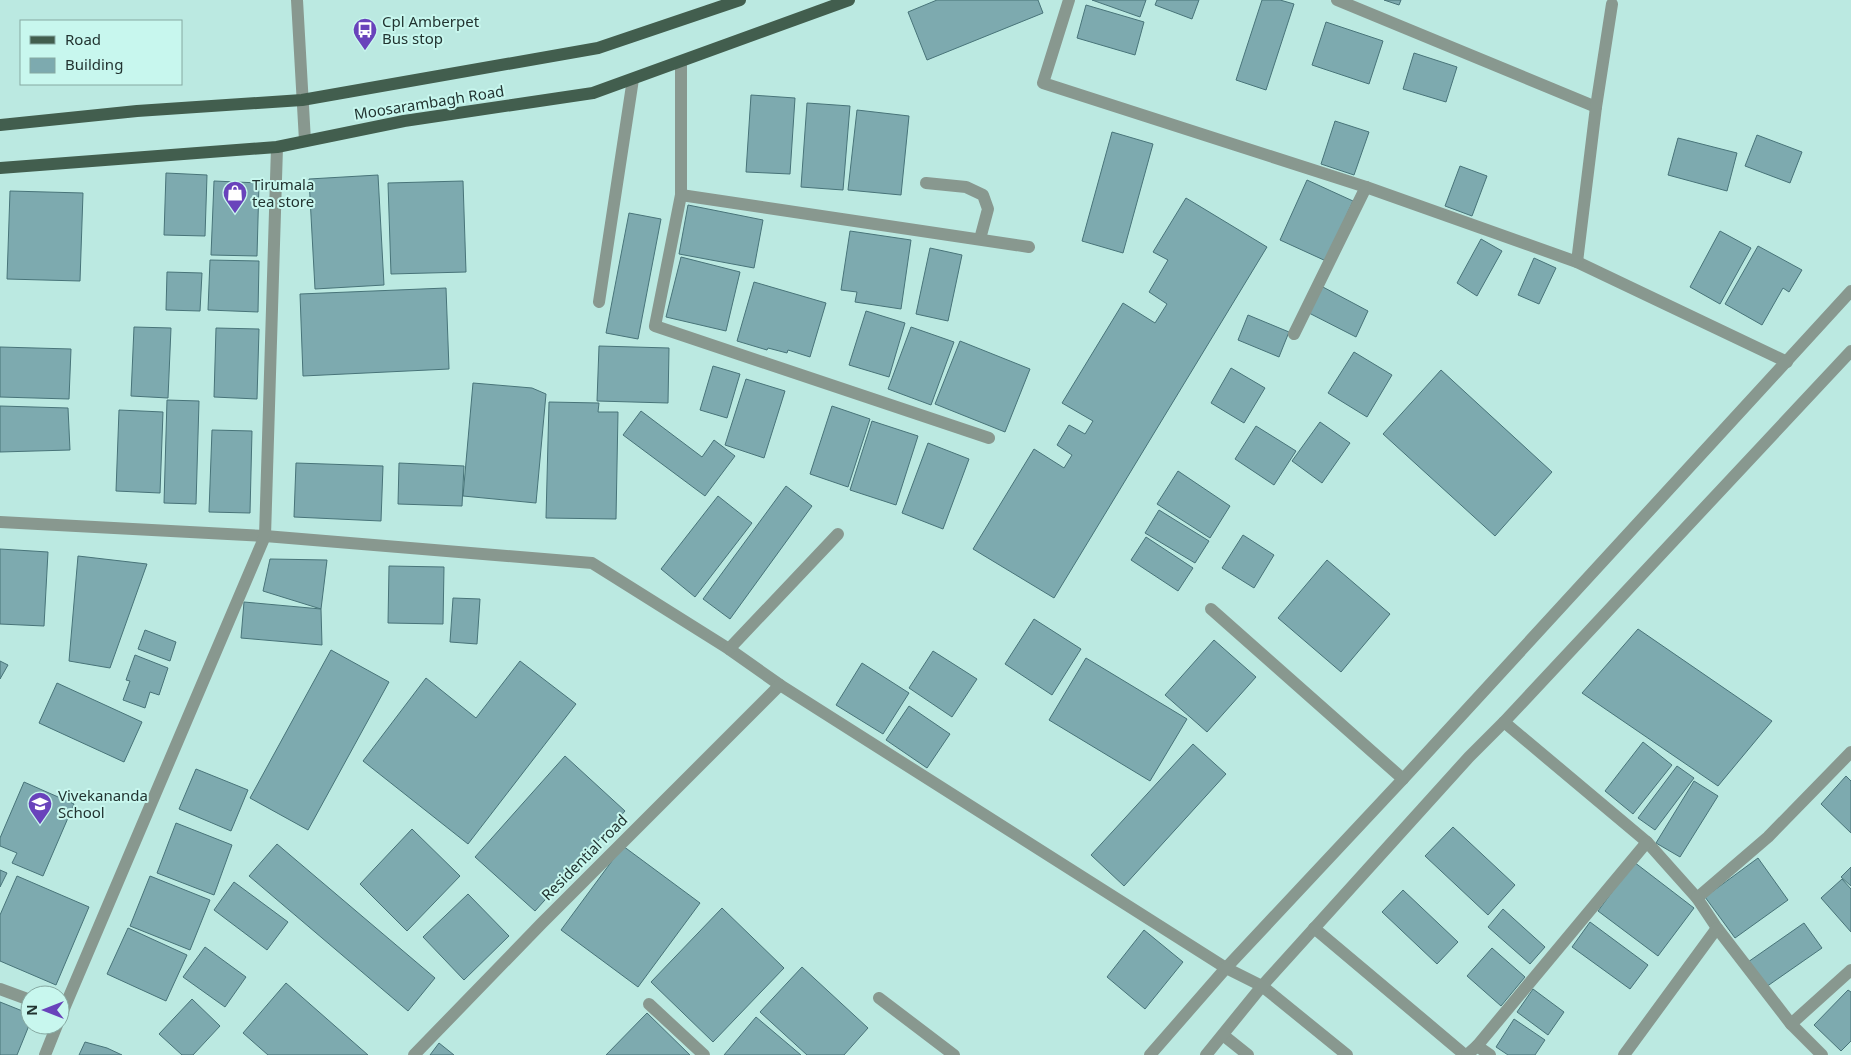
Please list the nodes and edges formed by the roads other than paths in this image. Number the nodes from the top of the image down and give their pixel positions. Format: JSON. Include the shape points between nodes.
{"nodes":[{"id":1,"x":297,"y":0,"type":"edge"},
{"id":2,"x":740,"y":0,"type":"edge"},
{"id":3,"x":849,"y":0,"type":"edge"},
{"id":4,"x":1069,"y":0,"type":"edge"},
{"id":5,"x":1337,"y":0,"type":"edge"},
{"id":6,"x":1612,"y":4,"type":"dead end"},
{"id":7,"x":681,"y":62,"type":"junction"},
{"id":8,"x":633,"y":79,"type":"junction"},
{"id":9,"x":302,"y":100,"type":"junction"},
{"id":10,"x":1596,"y":107,"type":"junction"},
{"id":11,"x":0,"y":125,"type":"edge"},
{"id":12,"x":305,"y":141,"type":"junction"},
{"id":13,"x":277,"y":147,"type":"junction"},
{"id":14,"x":0,"y":168,"type":"edge"},
{"id":15,"x":926,"y":183,"type":"dead end"},
{"id":16,"x":1366,"y":188,"type":"junction"},
{"id":17,"x":681,"y":195,"type":"junction"},
{"id":18,"x":980,"y":240,"type":"junction"},
{"id":19,"x":1029,"y":247,"type":"dead end"},
{"id":20,"x":1577,"y":262,"type":"junction"},
{"id":21,"x":1851,"y":291,"type":"edge"},
{"id":22,"x":598,"y":302,"type":"dead end"},
{"id":23,"x":1294,"y":334,"type":"dead end"},
{"id":24,"x":1851,"y":351,"type":"edge"},
{"id":25,"x":1787,"y":362,"type":"junction"},
{"id":26,"x":989,"y":438,"type":"dead end"},
{"id":27,"x":0,"y":522,"type":"edge"},
{"id":28,"x":838,"y":534,"type":"dead end"},
{"id":29,"x":265,"y":536,"type":"junction"},
{"id":30,"x":1211,"y":609,"type":"dead end"},
{"id":31,"x":729,"y":649,"type":"junction"},
{"id":32,"x":780,"y":685,"type":"junction"},
{"id":33,"x":1504,"y":722,"type":"junction"},
{"id":34,"x":1849,"y":759,"type":"edge"},
{"id":35,"x":1403,"y":779,"type":"junction"},
{"id":36,"x":1647,"y":842,"type":"junction"},
{"id":37,"x":1697,"y":898,"type":"junction"},
{"id":38,"x":1314,"y":928,"type":"junction"},
{"id":39,"x":1717,"y":928,"type":"junction"},
{"id":40,"x":1226,"y":968,"type":"junction"},
{"id":41,"x":1851,"y":970,"type":"edge"},
{"id":42,"x":1262,"y":986,"type":"junction"},
{"id":43,"x":0,"y":989,"type":"edge"},
{"id":44,"x":70,"y":992,"type":"edge"},
{"id":45,"x":20,"y":996,"type":"edge"},
{"id":46,"x":879,"y":998,"type":"dead end"},
{"id":47,"x":649,"y":1004,"type":"dead end"},
{"id":48,"x":1791,"y":1024,"type":"junction"},
{"id":49,"x":53,"y":1035,"type":"edge"},
{"id":50,"x":1223,"y":1035,"type":"junction"},
{"id":51,"x":1477,"y":1046,"type":"junction"},
{"id":52,"x":45,"y":1055,"type":"edge"},
{"id":53,"x":414,"y":1055,"type":"edge"},
{"id":54,"x":704,"y":1055,"type":"edge"},
{"id":55,"x":954,"y":1055,"type":"edge"},
{"id":56,"x":1150,"y":1055,"type":"edge"},
{"id":57,"x":1206,"y":1055,"type":"edge"},
{"id":58,"x":1248,"y":1055,"type":"edge"},
{"id":59,"x":1348,"y":1055,"type":"edge"},
{"id":60,"x":1466,"y":1055,"type":"edge"},
{"id":61,"x":1490,"y":1055,"type":"edge"},
{"id":62,"x":1624,"y":1055,"type":"edge"},
{"id":63,"x":1822,"y":1055,"type":"edge"}],
"edges":[{"from":1,"to":9,"type":"street"},
{"from":2,"to":9,"type":"main road","name":"Moosarambagh Road","via":[[598,48]]},
{"from":3,"to":7,"type":"main road","name":"Moosarambagh Road"},
{"from":4,"to":16,"type":"street","via":[[1044,83]]},
{"from":5,"to":10,"type":"street"},
{"from":6,"to":10,"type":"street"},
{"from":7,"to":8,"type":"main road","name":"Moosarambagh Road"},
{"from":7,"to":17,"type":"street"},
{"from":8,"to":12,"type":"main road","name":"Moosarambagh Road","via":[[593,93],[404,121]]},
{"from":8,"to":22,"type":"street"},
{"from":9,"to":11,"type":"main road","name":"Moosarambagh Road","via":[[137,111]]},
{"from":9,"to":12,"type":"street"},
{"from":10,"to":20,"type":"street"},
{"from":12,"to":13,"type":"main road","name":"Moosarambagh Road"},
{"from":13,"to":14,"type":"main road","name":"Moosarambagh Road"},
{"from":13,"to":29,"type":"street"},
{"from":15,"to":18,"type":"street","via":[[966,187],[983,195],[988,209]]},
{"from":16,"to":20,"type":"street"},
{"from":16,"to":23,"type":"street"},
{"from":17,"to":18,"type":"street"},
{"from":17,"to":26,"type":"street","via":[[655,326]]},
{"from":18,"to":19,"type":"street"},
{"from":20,"to":25,"type":"street"},
{"from":21,"to":25,"type":"street"},
{"from":24,"to":33,"type":"street"},
{"from":25,"to":35,"type":"street"},
{"from":27,"to":29,"type":"street"},
{"from":28,"to":31,"type":"street"},
{"from":29,"to":31,"type":"street","via":[[592,563]]},
{"from":29,"to":44,"type":"street"},
{"from":30,"to":35,"type":"street"},
{"from":31,"to":32,"type":"street"},
{"from":32,"to":40,"type":"street"},
{"from":32,"to":53,"type":"street","name":"Residential road"},
{"from":33,"to":36,"type":"street"},
{"from":33,"to":38,"type":"street"},
{"from":34,"to":37,"type":"street","via":[[1768,838]]},
{"from":35,"to":40,"type":"street"},
{"from":36,"to":37,"type":"street"},
{"from":36,"to":51,"type":"street"},
{"from":37,"to":39,"type":"street"},
{"from":38,"to":42,"type":"street"},
{"from":38,"to":60,"type":"street"},
{"from":39,"to":48,"type":"street"},
{"from":39,"to":62,"type":"street"},
{"from":40,"to":42,"type":"street"},
{"from":40,"to":56,"type":"street"},
{"from":41,"to":48,"type":"street"},
{"from":42,"to":50,"type":"street"},
{"from":42,"to":59,"type":"street"},
{"from":43,"to":45,"type":"street"},
{"from":46,"to":55,"type":"street"},
{"from":47,"to":54,"type":"street"},
{"from":48,"to":63,"type":"street"},
{"from":49,"to":52,"type":"street"},
{"from":50,"to":57,"type":"street"},
{"from":50,"to":58,"type":"street"},
{"from":51,"to":60,"type":"street"},
{"from":51,"to":61,"type":"street"}]}
